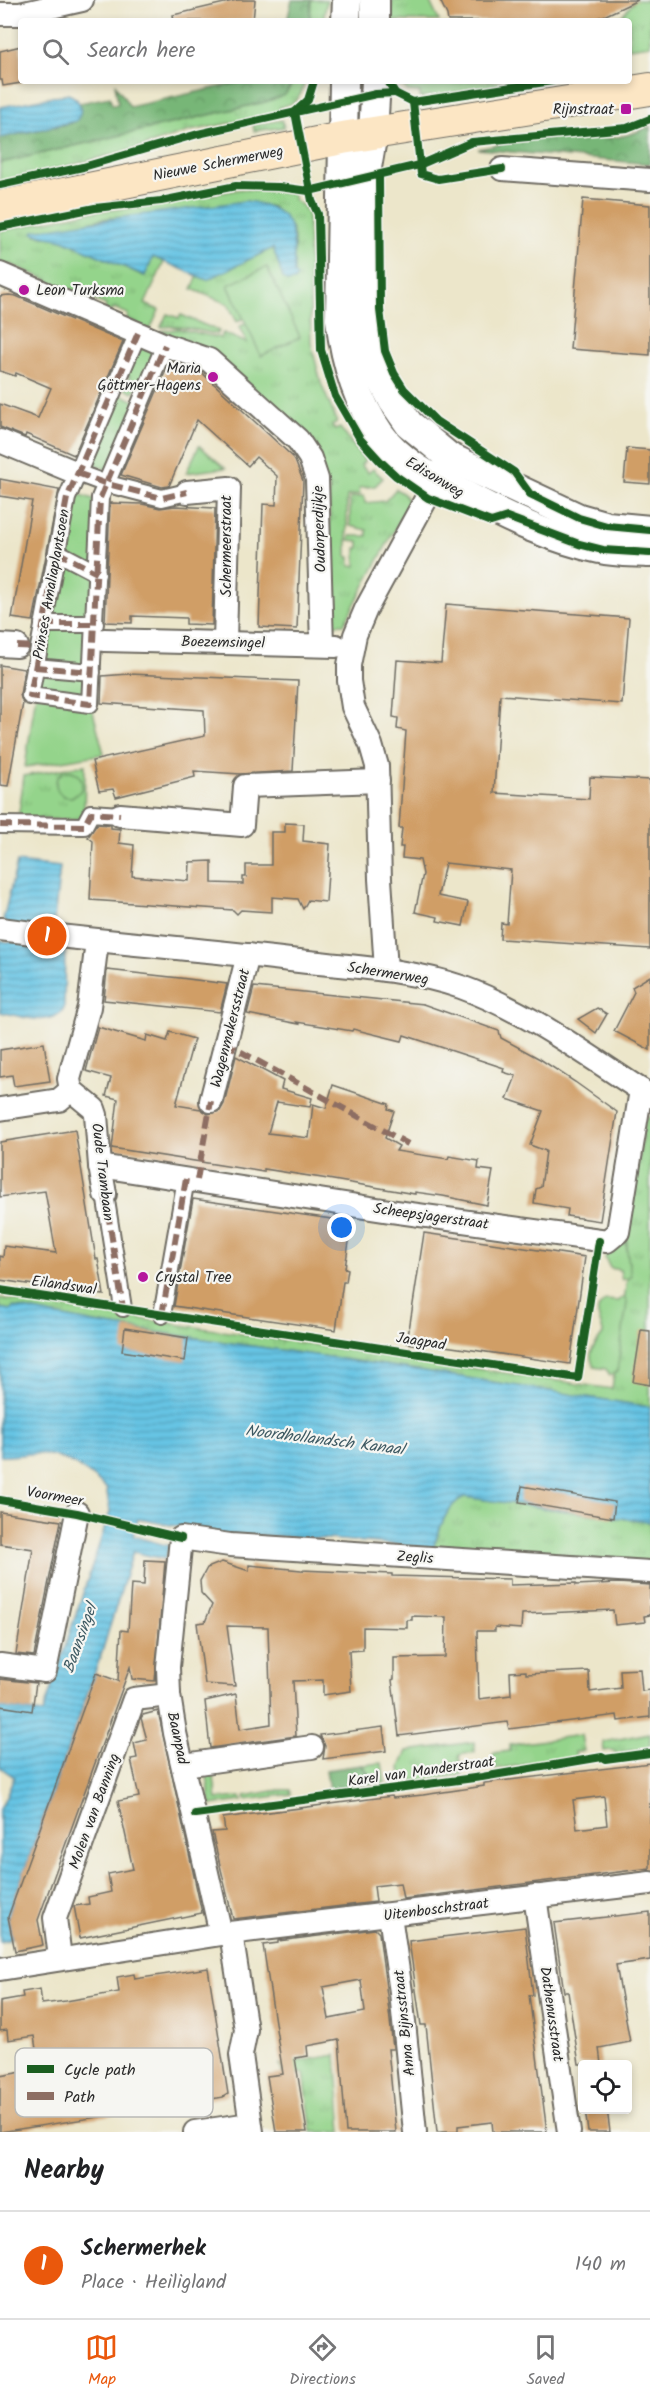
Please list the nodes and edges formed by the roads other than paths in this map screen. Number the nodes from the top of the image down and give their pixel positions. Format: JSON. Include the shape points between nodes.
{"nodes":[{"id":1,"x":82,"y":0,"type":"edge"},
{"id":2,"x":347,"y":0,"type":"edge"},
{"id":3,"x":375,"y":0,"type":"edge"},
{"id":4,"x":0,"y":14,"type":"edge"},
{"id":5,"x":346,"y":18,"type":"edge"},
{"id":6,"x":375,"y":18,"type":"edge"},
{"id":7,"x":344,"y":84,"type":"edge"},
{"id":8,"x":376,"y":84,"type":"edge"},
{"id":9,"x":650,"y":89,"type":"edge"},
{"id":10,"x":373,"y":133,"type":"junction"},
{"id":11,"x":342,"y":138,"type":"junction"},
{"id":12,"x":502,"y":169,"type":"dead end"},
{"id":13,"x":650,"y":180,"type":"edge"},
{"id":14,"x":0,"y":207,"type":"edge"},
{"id":15,"x":0,"y":274,"type":"edge"},
{"id":16,"x":138,"y":333,"type":"junction"},
{"id":17,"x":165,"y":345,"type":"junction"},
{"id":18,"x":0,"y":441,"type":"edge"},
{"id":19,"x":443,"y":469,"type":"junction"},
{"id":20,"x":78,"y":473,"type":"junction"},
{"id":21,"x":104,"y":483,"type":"junction"},
{"id":22,"x":187,"y":492,"type":"joint"},
{"id":23,"x":650,"y":530,"type":"edge"},
{"id":24,"x":57,"y":552,"type":"junction"},
{"id":25,"x":650,"y":553,"type":"edge"},
{"id":26,"x":97,"y":573,"type":"junction"},
{"id":27,"x":43,"y":624,"type":"junction"},
{"id":28,"x":98,"y":635,"type":"junction"},
{"id":29,"x":225,"y":642,"type":"junction"},
{"id":30,"x":322,"y":645,"type":"junction"},
{"id":31,"x":18,"y":646,"type":"edge"},
{"id":32,"x":352,"y":646,"type":"junction"},
{"id":33,"x":36,"y":667,"type":"junction"},
{"id":34,"x":92,"y":672,"type":"junction"},
{"id":35,"x":378,"y":781,"type":"junction"},
{"id":36,"x":120,"y":814,"type":"joint"},
{"id":37,"x":0,"y":825,"type":"edge"},
{"id":38,"x":0,"y":929,"type":"edge"},
{"id":39,"x":97,"y":941,"type":"junction"},
{"id":40,"x":248,"y":955,"type":"junction"},
{"id":41,"x":386,"y":970,"type":"junction"},
{"id":42,"x":71,"y":1090,"type":"junction"},
{"id":43,"x":646,"y":1093,"type":"edge"},
{"id":44,"x":212,"y":1101,"type":"dead end"},
{"id":45,"x":0,"y":1109,"type":"edge"},
{"id":46,"x":100,"y":1166,"type":"junction"},
{"id":47,"x":186,"y":1179,"type":"junction"},
{"id":48,"x":105,"y":1194,"type":"joint"},
{"id":49,"x":123,"y":1308,"type":"dead end"},
{"id":50,"x":162,"y":1315,"type":"dead end"},
{"id":51,"x":77,"y":1513,"type":"dead end"},
{"id":52,"x":181,"y":1538,"type":"joint"},
{"id":53,"x":650,"y":1572,"type":"edge"},
{"id":54,"x":0,"y":1665,"type":"edge"},
{"id":55,"x":169,"y":1695,"type":"junction"},
{"id":56,"x":312,"y":1747,"type":"dead end"},
{"id":57,"x":184,"y":1765,"type":"junction"},
{"id":58,"x":650,"y":1883,"type":"edge"},
{"id":59,"x":535,"y":1896,"type":"junction"},
{"id":60,"x":390,"y":1915,"type":"junction"},
{"id":61,"x":226,"y":1934,"type":"junction"},
{"id":62,"x":60,"y":1958,"type":"junction"},
{"id":63,"x":0,"y":1969,"type":"edge"},
{"id":64,"x":251,"y":2128,"type":"edge"},
{"id":65,"x":195,"y":2132,"type":"edge"},
{"id":66,"x":415,"y":2132,"type":"edge"},
{"id":67,"x":569,"y":2132,"type":"edge"}],
"edges":[{"from":1,"to":4,"type":"street","via":[[20,14]]},
{"from":2,"to":5,"type":"street"},
{"from":3,"to":6,"type":"street"},
{"from":7,"to":11,"type":"street"},
{"from":8,"to":10,"type":"street"},
{"from":9,"to":10,"type":"main road","name":"Nieuwe Schermerweg"},
{"from":10,"to":11,"type":"main road","name":"Nieuwe Schermerweg"},
{"from":10,"to":19,"type":"street","name":"Edisonweg","via":[[365,178],[364,242],[365,307],[373,354],[382,382],[400,412],[427,440]]},
{"from":11,"to":14,"type":"main road","name":"Nieuwe Schermerweg"},
{"from":11,"to":19,"type":"street","name":"Edisonweg","via":[[340,319],[349,371],[361,402],[381,435],[411,465]]},
{"from":12,"to":13,"type":"street"},
{"from":15,"to":16,"type":"street","name":"Oudorperdijkje"},
{"from":16,"to":17,"type":"street","name":"Oudorperdijkje"},
{"from":16,"to":20,"type":"street","name":"Prinses Amaliaplantsoen"},
{"from":17,"to":21,"type":"street"},
{"from":17,"to":30,"type":"street","name":"Oudorperdijkje","via":[[209,360],[298,440],[310,458],[317,479]]},
{"from":18,"to":20,"type":"street"},
{"from":19,"to":23,"type":"street","name":"Edisonweg","via":[[579,518],[608,526]]},
{"from":19,"to":25,"type":"street","name":"Edisonweg","via":[[507,517],[552,536],[603,550]]},
{"from":19,"to":32,"type":"street","via":[[366,609]]},
{"from":20,"to":21,"type":"street"},
{"from":20,"to":24,"type":"street","name":"Prinses Amaliaplantsoen","via":[[67,498]]},
{"from":21,"to":22,"type":"street","via":[[162,498]]},
{"from":21,"to":26,"type":"street"},
{"from":22,"to":29,"type":"street","name":"Schermeerstraat","via":[[229,489]]},
{"from":24,"to":26,"type":"street"},
{"from":24,"to":27,"type":"street","name":"Prinses Amaliaplantsoen"},
{"from":26,"to":28,"type":"street"},
{"from":27,"to":28,"type":"street"},
{"from":27,"to":31,"type":"street","name":"Prinses Amaliaplantsoen"},
{"from":28,"to":29,"type":"street","name":"Boezemsingel"},
{"from":28,"to":34,"type":"street"},
{"from":29,"to":30,"type":"street","name":"Boezemsingel"},
{"from":30,"to":32,"type":"street","name":"Boezemsingel"},
{"from":31,"to":33,"type":"street","name":"Prinses Amaliaplantsoen"},
{"from":32,"to":35,"type":"street","via":[[350,696],[375,755]]},
{"from":33,"to":34,"type":"street"},
{"from":33,"to":34,"type":"street","name":"Prinses Amaliaplantsoen","via":[[30,696],[90,704]]},
{"from":35,"to":36,"type":"street","via":[[245,786],[242,825]]},
{"from":35,"to":41,"type":"street"},
{"from":36,"to":37,"type":"street","via":[[91,813],[84,826]]},
{"from":38,"to":39,"type":"street","name":"Schermerweg"},
{"from":39,"to":40,"type":"street","name":"Schermerweg"},
{"from":39,"to":42,"type":"street","via":[[88,1007],[69,1079]]},
{"from":40,"to":41,"type":"street","name":"Schermerweg"},
{"from":40,"to":44,"type":"street","name":"Wagenmakersstraat"},
{"from":41,"to":43,"type":"street","name":"Schermerweg","via":[[433,979],[495,1001],[552,1031]]},
{"from":42,"to":45,"type":"street","via":[[59,1100]]},
{"from":42,"to":46,"type":"street","name":"Oude Trambaan","via":[[94,1109]]},
{"from":43,"to":47,"type":"street","name":"Scheepsjagerstraat","via":[[618,1232],[607,1241]]},
{"from":46,"to":47,"type":"street","name":"Scheepsjagerstraat"},
{"from":46,"to":48,"type":"street","name":"Oude Trambaan"},
{"from":47,"to":50,"type":"street"},
{"from":48,"to":49,"type":"street","name":"Oude Trambaan"},
{"from":51,"to":54,"type":"street","name":"Voormeer","via":[[45,1671]]},
{"from":52,"to":53,"type":"street","name":"Zeglis","via":[[230,1545]]},
{"from":52,"to":55,"type":"street","name":"Baanpad","via":[[168,1667]]},
{"from":55,"to":57,"type":"street","name":"Baanpad"},
{"from":55,"to":62,"type":"street","name":"Molen van Banning","via":[[134,1699],[55,1918]]},
{"from":56,"to":57,"type":"street"},
{"from":57,"to":61,"type":"street","name":"Baanpad"},
{"from":58,"to":59,"type":"street","name":"Uitenboschstraat"},
{"from":59,"to":60,"type":"street","name":"Uitenboschstraat"},
{"from":59,"to":67,"type":"street","name":"Dathenusstraat"},
{"from":60,"to":61,"type":"street","name":"Uitenboschstraat"},
{"from":60,"to":66,"type":"street","name":"Anna Bijnsstraat"},
{"from":61,"to":62,"type":"street"},
{"from":61,"to":64,"type":"street","name":"Baanpad","via":[[246,2030],[242,2055]]},
{"from":62,"to":63,"type":"street"},
{"from":64,"to":65,"type":"street"}]}
